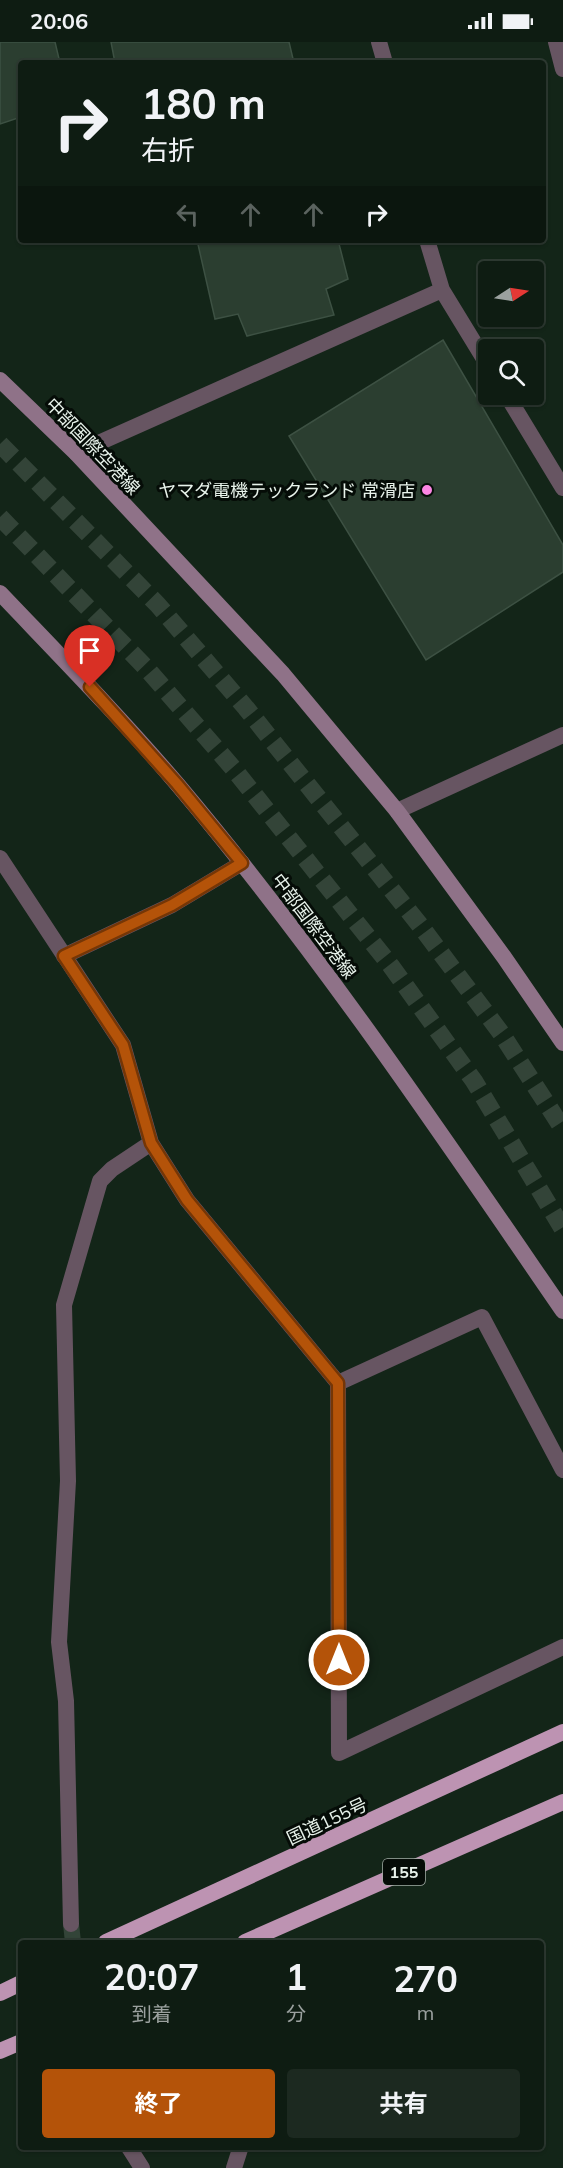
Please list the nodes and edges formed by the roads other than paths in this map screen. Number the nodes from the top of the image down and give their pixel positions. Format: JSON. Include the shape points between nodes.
{"nodes":[{"id":1,"x":380,"y":42,"type":"edge"},
{"id":2,"x":556,"y":42,"type":"edge"},
{"id":3,"x":384,"y":60,"type":"edge"},
{"id":4,"x":563,"y":69,"type":"edge"},
{"id":5,"x":428,"y":243,"type":"edge"},
{"id":6,"x":442,"y":290,"type":"junction"},
{"id":7,"x":478,"y":349,"type":"edge"},
{"id":8,"x":0,"y":380,"type":"edge"},
{"id":9,"x":513,"y":405,"type":"edge"},
{"id":10,"x":75,"y":453,"type":"junction"},
{"id":11,"x":562,"y":485,"type":"edge"},
{"id":12,"x":0,"y":593,"type":"edge"},
{"id":13,"x":563,"y":735,"type":"edge"},
{"id":14,"x":397,"y":811,"type":"junction"},
{"id":15,"x":0,"y":858,"type":"edge"},
{"id":16,"x":242,"y":863,"type":"junction"},
{"id":17,"x":64,"y":956,"type":"junction"},
{"id":18,"x":563,"y":1043,"type":"edge"},
{"id":19,"x":151,"y":1143,"type":"junction"},
{"id":20,"x":563,"y":1311,"type":"edge"},
{"id":21,"x":338,"y":1383,"type":"junction"},
{"id":22,"x":563,"y":1470,"type":"edge"},
{"id":23,"x":563,"y":1647,"type":"edge"},
{"id":24,"x":563,"y":1732,"type":"edge"},
{"id":25,"x":563,"y":1802,"type":"edge"},
{"id":26,"x":71,"y":1924,"type":"tunnel mouth"},
{"id":27,"x":110,"y":1940,"type":"edge"},
{"id":28,"x":250,"y":1940,"type":"edge"},
{"id":29,"x":18,"y":1984,"type":"edge"},
{"id":30,"x":0,"y":1993,"type":"edge"},
{"id":31,"x":18,"y":2043,"type":"edge"},
{"id":32,"x":0,"y":2051,"type":"edge"},
{"id":33,"x":130,"y":2150,"type":"edge"},
{"id":34,"x":240,"y":2150,"type":"edge"},
{"id":35,"x":138,"y":2167,"type":"edge"},
{"id":36,"x":234,"y":2168,"type":"edge"}],
"edges":[{"from":1,"to":3,"type":"street"},
{"from":2,"to":4,"type":"street"},
{"from":5,"to":6,"type":"street"},
{"from":6,"to":7,"type":"street"},
{"from":6,"to":10,"type":"street"},
{"from":8,"to":10,"type":"main road","name":"中部国際空港線"},
{"from":9,"to":11,"type":"street"},
{"from":10,"to":14,"type":"main road","name":"中部国際空港線","via":[[283,674]]},
{"from":12,"to":16,"type":"main road","name":"中部国際空港線","via":[[105,703]]},
{"from":13,"to":14,"type":"street"},
{"from":14,"to":18,"type":"main road","name":"中部国際空港線"},
{"from":15,"to":17,"type":"street"},
{"from":16,"to":17,"type":"street","via":[[172,905]]},
{"from":16,"to":20,"type":"main road","name":"中部国際空港線","via":[[393,1064]]},
{"from":17,"to":19,"type":"street","via":[[123,1045]]},
{"from":19,"to":21,"type":"street","via":[[187,1200]]},
{"from":19,"to":26,"type":"street","via":[[100,1181],[64,1305],[68,1481],[59,1642],[66,1701]]},
{"from":21,"to":22,"type":"street","via":[[482,1317]]},
{"from":21,"to":23,"type":"street","via":[[339,1753]]},
{"from":24,"to":27,"type":"highway","name":"国道155号"},
{"from":25,"to":28,"type":"highway","number":"155"},
{"from":29,"to":30,"type":"highway"},
{"from":31,"to":32,"type":"highway"},
{"from":33,"to":35,"type":"street"},
{"from":34,"to":36,"type":"street"}]}
